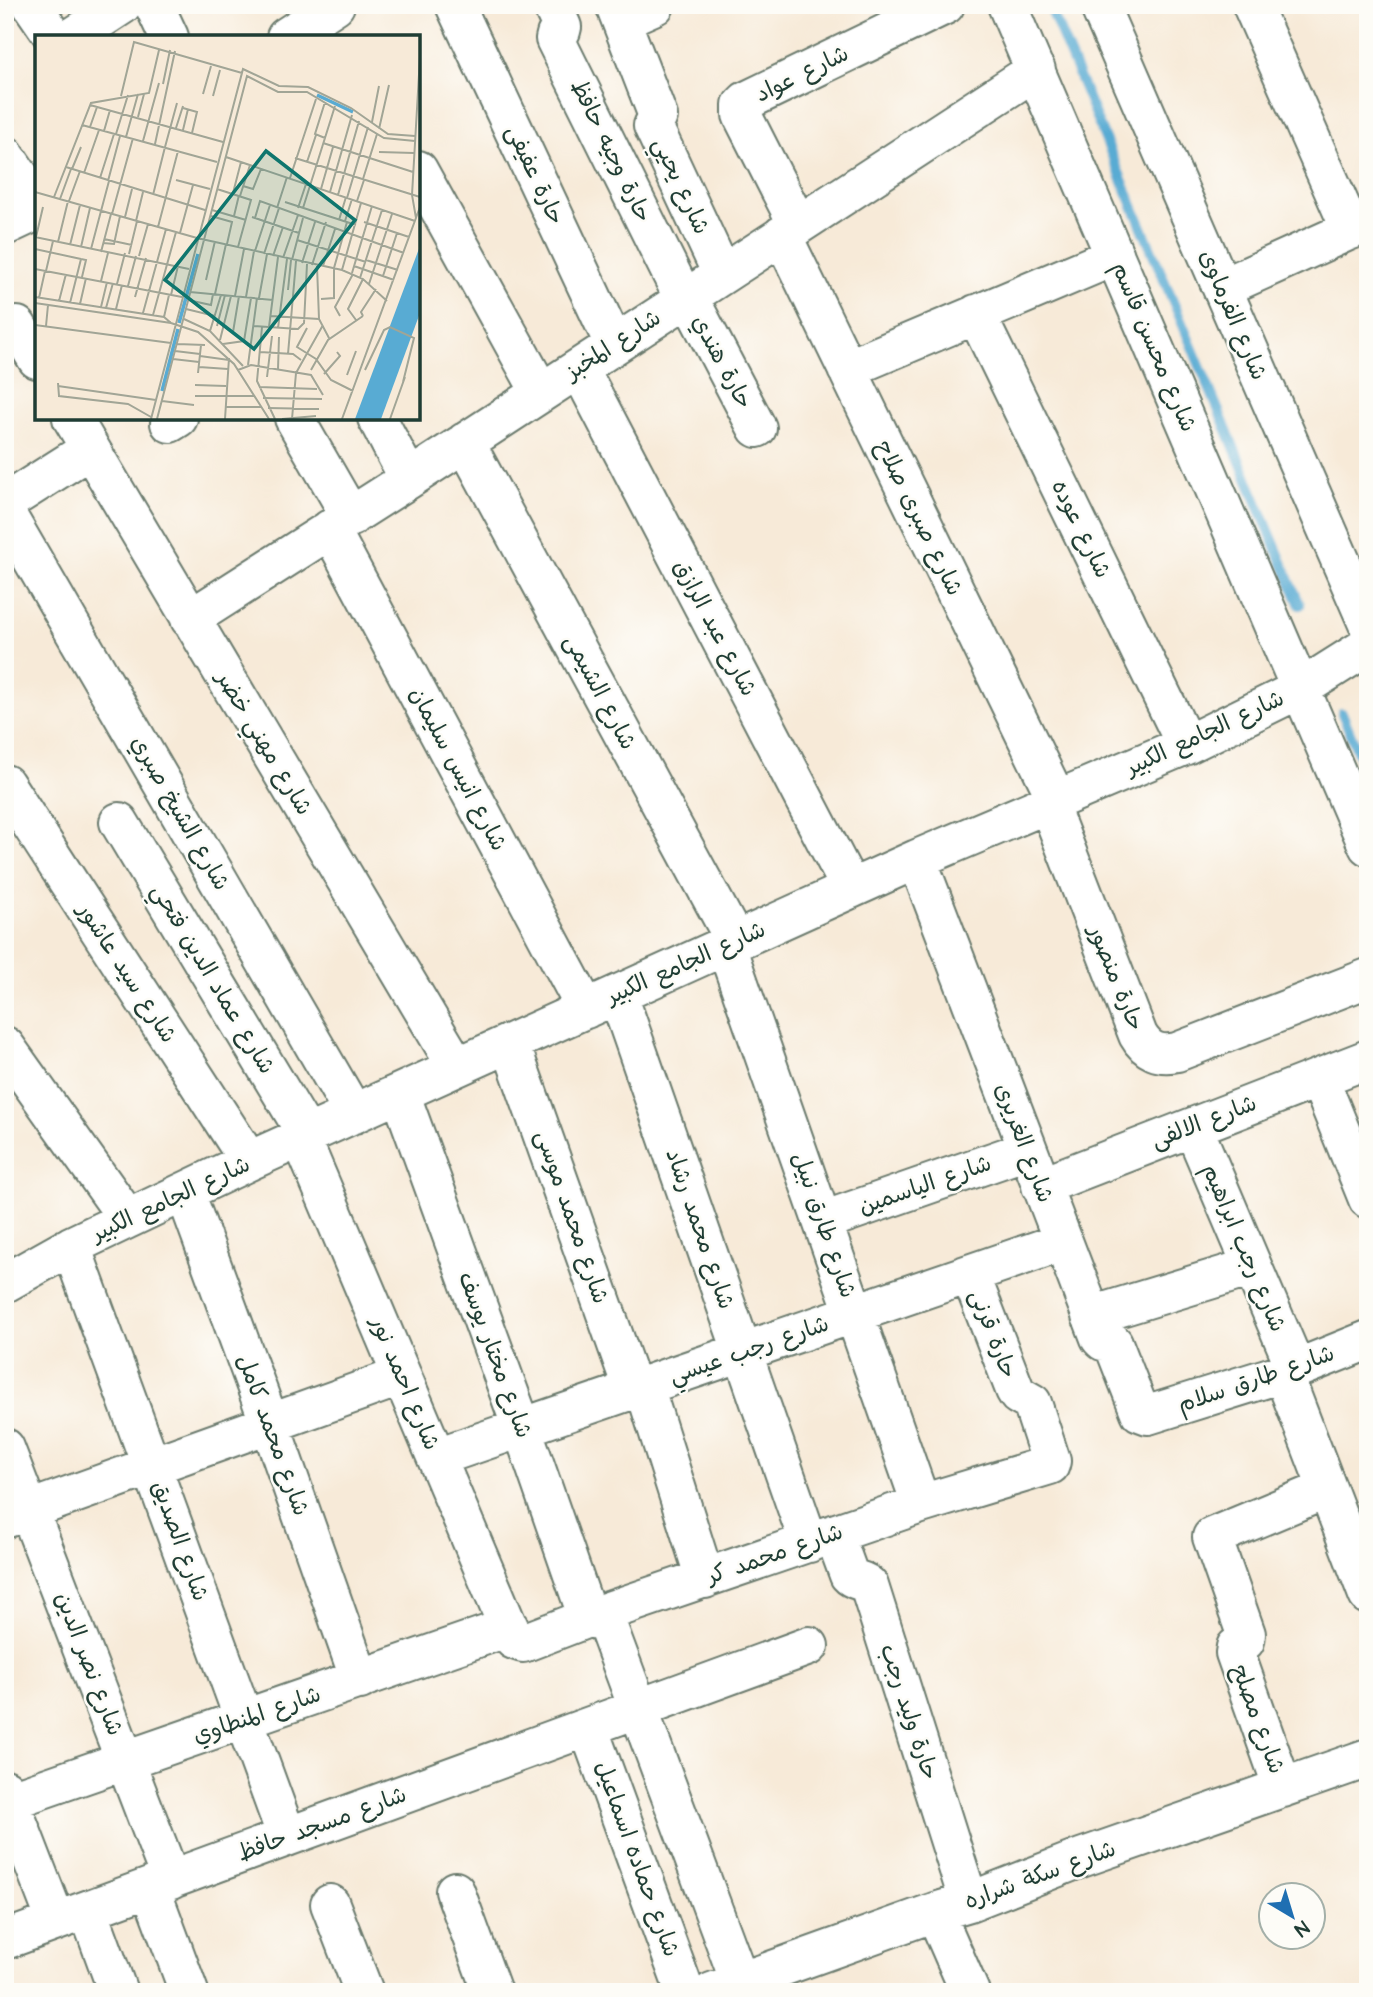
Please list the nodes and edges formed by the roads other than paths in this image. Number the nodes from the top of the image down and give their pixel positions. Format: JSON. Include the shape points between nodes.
{"nodes":[{"id":1,"x":32,"y":5,"type":"edge"},
{"id":2,"x":122,"y":5,"type":"edge"},
{"id":3,"x":154,"y":5,"type":"edge"},
{"id":4,"x":455,"y":5,"type":"edge"},
{"id":5,"x":552,"y":5,"type":"edge"},
{"id":6,"x":655,"y":5,"type":"edge"},
{"id":7,"x":945,"y":5,"type":"edge"},
{"id":8,"x":1007,"y":5,"type":"edge"},
{"id":9,"x":1099,"y":5,"type":"edge"},
{"id":10,"x":1252,"y":5,"type":"edge"},
{"id":11,"x":618,"y":13,"type":"edge"},
{"id":12,"x":336,"y":17,"type":"edge"},
{"id":13,"x":53,"y":35,"type":"edge"},
{"id":14,"x":76,"y":35,"type":"edge"},
{"id":15,"x":168,"y":35,"type":"edge"},
{"id":16,"x":291,"y":35,"type":"edge"},
{"id":17,"x":1036,"y":70,"type":"junction"},
{"id":18,"x":5,"y":155,"type":"edge"},
{"id":19,"x":420,"y":174,"type":"edge"},
{"id":20,"x":35,"y":199,"type":"edge"},
{"id":21,"x":35,"y":212,"type":"edge"},
{"id":22,"x":5,"y":226,"type":"edge"},
{"id":23,"x":1360,"y":226,"type":"edge"},
{"id":24,"x":790,"y":230,"type":"junction"},
{"id":25,"x":1115,"y":256,"type":"junction"},
{"id":26,"x":722,"y":274,"type":"junction"},
{"id":27,"x":1222,"y":288,"type":"junction"},
{"id":28,"x":686,"y":298,"type":"junction"},
{"id":29,"x":976,"y":314,"type":"junction"},
{"id":30,"x":20,"y":325,"type":"edge"},
{"id":31,"x":614,"y":344,"type":"junction"},
{"id":32,"x":35,"y":355,"type":"edge"},
{"id":33,"x":579,"y":368,"type":"junction"},
{"id":34,"x":846,"y":369,"type":"junction"},
{"id":35,"x":541,"y":393,"type":"junction"},
{"id":36,"x":295,"y":420,"type":"edge"},
{"id":37,"x":378,"y":420,"type":"edge"},
{"id":38,"x":757,"y":428,"type":"dead end"},
{"id":39,"x":81,"y":433,"type":"edge"},
{"id":40,"x":465,"y":442,"type":"junction"},
{"id":41,"x":410,"y":479,"type":"junction"},
{"id":42,"x":5,"y":503,"type":"edge"},
{"id":43,"x":5,"y":512,"type":"edge"},
{"id":44,"x":341,"y":523,"type":"junction"},
{"id":45,"x":190,"y":619,"type":"junction"},
{"id":46,"x":1368,"y":624,"type":"edge"},
{"id":47,"x":1368,"y":646,"type":"edge"},
{"id":48,"x":1300,"y":689,"type":"junction"},
{"id":49,"x":1186,"y":745,"type":"junction"},
{"id":50,"x":5,"y":785,"type":"edge"},
{"id":51,"x":1052,"y":802,"type":"junction"},
{"id":52,"x":119,"y":822,"type":"dead end"},
{"id":53,"x":1368,"y":846,"type":"edge"},
{"id":54,"x":917,"y":859,"type":"junction"},
{"id":55,"x":851,"y":889,"type":"junction"},
{"id":56,"x":730,"y":944,"type":"junction"},
{"id":57,"x":1368,"y":978,"type":"edge"},
{"id":58,"x":602,"y":1002,"type":"junction"},
{"id":59,"x":510,"y":1043,"type":"junction"},
{"id":60,"x":5,"y":1046,"type":"edge"},
{"id":61,"x":1368,"y":1059,"type":"edge"},
{"id":62,"x":457,"y":1068,"type":"junction"},
{"id":63,"x":1319,"y":1078,"type":"junction"},
{"id":64,"x":400,"y":1093,"type":"junction"},
{"id":65,"x":354,"y":1114,"type":"junction"},
{"id":66,"x":1193,"y":1127,"type":"junction"},
{"id":67,"x":304,"y":1137,"type":"junction"},
{"id":68,"x":1027,"y":1150,"type":"junction"},
{"id":69,"x":249,"y":1161,"type":"junction"},
{"id":70,"x":1041,"y":1186,"type":"junction"},
{"id":71,"x":185,"y":1192,"type":"junction"},
{"id":72,"x":1368,"y":1199,"type":"edge"},
{"id":73,"x":128,"y":1219,"type":"junction"},
{"id":74,"x":823,"y":1221,"type":"junction"},
{"id":75,"x":1062,"y":1242,"type":"junction"},
{"id":76,"x":71,"y":1246,"type":"junction"},
{"id":77,"x":1252,"y":1267,"type":"junction"},
{"id":78,"x":9,"y":1272,"type":"edge"},
{"id":79,"x":970,"y":1274,"type":"junction"},
{"id":80,"x":855,"y":1313,"type":"junction"},
{"id":81,"x":1091,"y":1316,"type":"junction"},
{"id":82,"x":1368,"y":1340,"type":"edge"},
{"id":83,"x":743,"y":1352,"type":"junction"},
{"id":84,"x":1289,"y":1371,"type":"junction"},
{"id":85,"x":402,"y":1376,"type":"junction"},
{"id":86,"x":638,"y":1388,"type":"junction"},
{"id":87,"x":1143,"y":1415,"type":"joint"},
{"id":88,"x":270,"y":1424,"type":"junction"},
{"id":89,"x":522,"y":1428,"type":"junction"},
{"id":90,"x":5,"y":1448,"type":"edge"},
{"id":91,"x":436,"y":1457,"type":"junction"},
{"id":92,"x":1050,"y":1465,"type":"joint"},
{"id":93,"x":152,"y":1466,"type":"junction"},
{"id":94,"x":1327,"y":1489,"type":"junction"},
{"id":95,"x":921,"y":1504,"type":"junction"},
{"id":96,"x":17,"y":1515,"type":"edge"},
{"id":97,"x":821,"y":1539,"type":"junction"},
{"id":98,"x":705,"y":1579,"type":"junction"},
{"id":99,"x":1368,"y":1595,"type":"edge"},
{"id":100,"x":595,"y":1616,"type":"junction"},
{"id":101,"x":509,"y":1627,"type":"junction"},
{"id":102,"x":809,"y":1646,"type":"dead end"},
{"id":103,"x":360,"y":1680,"type":"junction"},
{"id":104,"x":639,"y":1709,"type":"junction"},
{"id":105,"x":245,"y":1719,"type":"junction"},
{"id":106,"x":588,"y":1727,"type":"junction"},
{"id":107,"x":1368,"y":1758,"type":"edge"},
{"id":108,"x":126,"y":1760,"type":"junction"},
{"id":109,"x":1283,"y":1788,"type":"junction"},
{"id":110,"x":7,"y":1797,"type":"edge"},
{"id":111,"x":287,"y":1837,"type":"junction"},
{"id":112,"x":160,"y":1883,"type":"junction"},
{"id":113,"x":455,"y":1891,"type":"dead end"},
{"id":114,"x":330,"y":1904,"type":"dead end"},
{"id":115,"x":952,"y":1907,"type":"junction"},
{"id":116,"x":72,"y":1916,"type":"junction"},
{"id":117,"x":5,"y":1940,"type":"edge"},
{"id":118,"x":726,"y":1987,"type":"edge"},
{"id":119,"x":118,"y":1992,"type":"edge"},
{"id":120,"x":189,"y":1992,"type":"edge"},
{"id":121,"x":364,"y":1992,"type":"edge"},
{"id":122,"x":492,"y":1992,"type":"edge"},
{"id":123,"x":685,"y":1992,"type":"edge"},
{"id":124,"x":970,"y":1992,"type":"edge"}],
"edges":[{"from":1,"to":13,"type":"street"},
{"from":2,"to":14,"type":"street"},
{"from":3,"to":15,"type":"street"},
{"from":4,"to":31,"type":"street","name":"حارة عفيفى"},
{"from":5,"to":28,"type":"street","name":"حارة وجيه حافظ","via":[[562,27],[555,39]]},
{"from":6,"to":11,"type":"street"},
{"from":7,"to":24,"type":"street","name":"شارع عواد","via":[[743,105],[742,115]]},
{"from":8,"to":17,"type":"street","name":"شارع محسن قاسم"},
{"from":9,"to":27,"type":"street","name":"شارع الفرماوى"},
{"from":10,"to":23,"type":"street"},
{"from":11,"to":26,"type":"street","name":"شارع يحيي","via":[[658,116],[653,126]]},
{"from":12,"to":16,"type":"street"},
{"from":17,"to":24,"type":"street","name":"شارع المخبز"},
{"from":17,"to":25,"type":"street","name":"شارع محسن قاسم"},
{"from":18,"to":20,"type":"street"},
{"from":19,"to":35,"type":"street"},
{"from":21,"to":22,"type":"street"},
{"from":23,"to":27,"type":"street"},
{"from":24,"to":26,"type":"street","name":"شارع المخبز"},
{"from":24,"to":34,"type":"street","name":"شارع صبرى صلاح"},
{"from":25,"to":29,"type":"street"},
{"from":25,"to":48,"type":"street","name":"شارع محسن قاسم"},
{"from":26,"to":28,"type":"street","name":"شارع المخبز"},
{"from":27,"to":46,"type":"street","name":"شارع الفرماوى"},
{"from":28,"to":31,"type":"street","name":"شارع المخبز"},
{"from":28,"to":38,"type":"street","name":"حارة هندي"},
{"from":29,"to":34,"type":"street"},
{"from":29,"to":49,"type":"street","name":"شارع عوده"},
{"from":30,"to":32,"type":"street"},
{"from":31,"to":33,"type":"street","name":"شارع المخبز"},
{"from":33,"to":35,"type":"street","name":"شارع المخبز"},
{"from":33,"to":55,"type":"street","name":"شارع عبد الرازق"},
{"from":34,"to":51,"type":"street","name":"شارع صبرى صلاح"},
{"from":35,"to":40,"type":"street","name":"شارع المخبز"},
{"from":36,"to":44,"type":"street","name":"شارع انيس سليمان"},
{"from":37,"to":41,"type":"street"},
{"from":39,"to":42,"type":"street"},
{"from":39,"to":45,"type":"street","name":"شارع مهني خضر"},
{"from":40,"to":41,"type":"street","name":"شارع المخبز"},
{"from":40,"to":56,"type":"street","name":"شارع الشيمى"},
{"from":41,"to":44,"type":"street","name":"شارع المخبز"},
{"from":43,"to":65,"type":"street","name":"شارع الشيخ صبري"},
{"from":44,"to":45,"type":"street","name":"شارع المخبز"},
{"from":44,"to":58,"type":"street","name":"شارع انيس سليمان"},
{"from":45,"to":62,"type":"street","name":"شارع مهني خضر"},
{"from":47,"to":48,"type":"street","name":"شارع الجامع الكبير"},
{"from":48,"to":49,"type":"street","name":"شارع الجامع الكبير"},
{"from":48,"to":53,"type":"street","name":"شارع محسن قاسم"},
{"from":49,"to":51,"type":"street","name":"شارع الجامع الكبير"},
{"from":50,"to":69,"type":"street","name":"شارع سيد عاشور"},
{"from":51,"to":54,"type":"street","name":"شارع الجامع الكبير"},
{"from":51,"to":57,"type":"street","name":"حارة منصور","via":[[1138,1035],[1150,1050],[1177,1052]]},
{"from":52,"to":67,"type":"street","name":"شارع عماد الدين فتحي"},
{"from":54,"to":55,"type":"street","name":"شارع الجامع الكبير"},
{"from":54,"to":68,"type":"street","name":"شارع الغريرى"},
{"from":55,"to":56,"type":"street","name":"شارع الجامع الكبير"},
{"from":56,"to":58,"type":"street","name":"شارع الجامع الكبير"},
{"from":56,"to":74,"type":"street","name":"شارع طارق نبيل"},
{"from":58,"to":59,"type":"street","name":"شارع الجامع الكبير"},
{"from":58,"to":83,"type":"street","name":"شارع محمد رشاد"},
{"from":59,"to":62,"type":"street","name":"شارع الجامع الكبير"},
{"from":59,"to":86,"type":"street","name":"شارع محمد موسى"},
{"from":60,"to":73,"type":"street"},
{"from":61,"to":63,"type":"street","name":"شارع الالفى"},
{"from":62,"to":64,"type":"street","name":"شارع الجامع الكبير"},
{"from":63,"to":66,"type":"street","name":"شارع الالفى"},
{"from":63,"to":72,"type":"street"},
{"from":64,"to":65,"type":"street","name":"شارع الجامع الكبير"},
{"from":64,"to":89,"type":"street","name":"شارع مختار يوسف"},
{"from":65,"to":67,"type":"street","name":"شارع الجامع الكبير"},
{"from":66,"to":70,"type":"street","name":"شارع الالفى"},
{"from":66,"to":77,"type":"street","name":"شارع رجب ابراهيم"},
{"from":67,"to":69,"type":"street","name":"شارع الجامع الكبير"},
{"from":67,"to":85,"type":"street","name":"شارع احمد نور"},
{"from":68,"to":70,"type":"street","name":"شارع الغريرى"},
{"from":68,"to":74,"type":"street","name":"شارع الياسمين"},
{"from":69,"to":71,"type":"street","name":"شارع الجامع الكبير"},
{"from":70,"to":75,"type":"street","name":"شارع الغريرى"},
{"from":71,"to":73,"type":"street","name":"شارع الجامع الكبير"},
{"from":71,"to":88,"type":"street","name":"شارع محمد كامل"},
{"from":73,"to":76,"type":"street","name":"شارع الجامع الكبير"},
{"from":74,"to":80,"type":"street","name":"شارع طارق نبيل"},
{"from":75,"to":79,"type":"street","name":"شارع رجب عيسي"},
{"from":75,"to":81,"type":"street","name":"شارع الغريرى"},
{"from":76,"to":78,"type":"street","name":"شارع الجامع الكبير"},
{"from":76,"to":93,"type":"street","name":"شارع الصديق"},
{"from":77,"to":81,"type":"street"},
{"from":77,"to":84,"type":"street","name":"شارع رجب ابراهيم"},
{"from":79,"to":80,"type":"street","name":"شارع رجب عيسي"},
{"from":79,"to":92,"type":"street","name":"حارة قرنى","via":[[1015,1391],[1032,1403]]},
{"from":80,"to":83,"type":"street","name":"شارع رجب عيسي"},
{"from":80,"to":95,"type":"street","name":"شارع طارق نبيل"},
{"from":81,"to":87,"type":"street","name":"شارع الغريرى","via":[[1100,1338],[1113,1343]]},
{"from":82,"to":84,"type":"street","name":"شارع طارق سلام"},
{"from":83,"to":86,"type":"street","name":"شارع رجب عيسي"},
{"from":83,"to":97,"type":"street","name":"شارع محمد رشاد"},
{"from":84,"to":87,"type":"street","name":"شارع طارق سلام"},
{"from":84,"to":94,"type":"street","name":"شارع رجب ابراهيم"},
{"from":85,"to":88,"type":"street"},
{"from":85,"to":91,"type":"street","name":"شارع احمد نور"},
{"from":86,"to":89,"type":"street","name":"شارع رجب عيسي"},
{"from":86,"to":98,"type":"street","name":"شارع محمد موسى"},
{"from":88,"to":93,"type":"street"},
{"from":88,"to":103,"type":"street","name":"شارع محمد كامل"},
{"from":89,"to":91,"type":"street","name":"شارع رجب عيسي"},
{"from":89,"to":100,"type":"street","name":"شارع مختار يوسف"},
{"from":90,"to":96,"type":"street","name":"شارع نصر الدين"},
{"from":91,"to":101,"type":"street","name":"شارع احمد نور"},
{"from":92,"to":95,"type":"street","name":"شارع محمد كر"},
{"from":93,"to":96,"type":"street"},
{"from":93,"to":105,"type":"street","name":"شارع الصديق"},
{"from":94,"to":99,"type":"street","name":"شارع رجب ابراهيم"},
{"from":94,"to":109,"type":"street","name":"شارع مصلح","via":[[1212,1536],[1247,1634],[1234,1653]]},
{"from":95,"to":97,"type":"street","name":"شارع محمد كر"},
{"from":96,"to":108,"type":"street","name":"شارع نصر الدين"},
{"from":97,"to":98,"type":"street","name":"شارع محمد كر"},
{"from":97,"to":115,"type":"street","name":"حارة وليد رجب","via":[[852,1578],[869,1587]]},
{"from":98,"to":100,"type":"street","name":"شارع محمد كر"},
{"from":100,"to":101,"type":"street","name":"شارع محمد كر","via":[[523,1643],[514,1640]]},
{"from":100,"to":104,"type":"street","name":"شارع مختار يوسف"},
{"from":101,"to":103,"type":"street","name":"شارع المنطاوي"},
{"from":102,"to":104,"type":"street","name":"شارع مسجد حافظ"},
{"from":103,"to":105,"type":"street","name":"شارع المنطاوي"},
{"from":104,"to":106,"type":"street","name":"شارع مسجد حافظ"},
{"from":104,"to":118,"type":"street","name":"شارع مختار يوسف"},
{"from":105,"to":108,"type":"street","name":"شارع المنطاوي"},
{"from":105,"to":111,"type":"street","name":"شارع الصديق"},
{"from":106,"to":111,"type":"street","name":"شارع مسجد حافظ"},
{"from":106,"to":123,"type":"street","name":"شارع حماده اسماعيل"},
{"from":107,"to":109,"type":"street","name":"شارع سكة شراره"},
{"from":108,"to":110,"type":"street","name":"شارع المنطاوي"},
{"from":108,"to":112,"type":"street","name":"شارع نصر الدين"},
{"from":109,"to":115,"type":"street","name":"شارع سكة شراره"},
{"from":110,"to":116,"type":"street"},
{"from":111,"to":112,"type":"street","name":"شارع مسجد حافظ"},
{"from":112,"to":116,"type":"street","name":"شارع مسجد حافظ"},
{"from":112,"to":120,"type":"street","name":"شارع نصر الدين"},
{"from":113,"to":122,"type":"street"},
{"from":114,"to":121,"type":"street"},
{"from":115,"to":118,"type":"street","name":"شارع سكة شراره"},
{"from":115,"to":124,"type":"street","name":"حارة وليد رجب"},
{"from":116,"to":117,"type":"street","name":"شارع مسجد حافظ"},
{"from":116,"to":119,"type":"street"}]}
